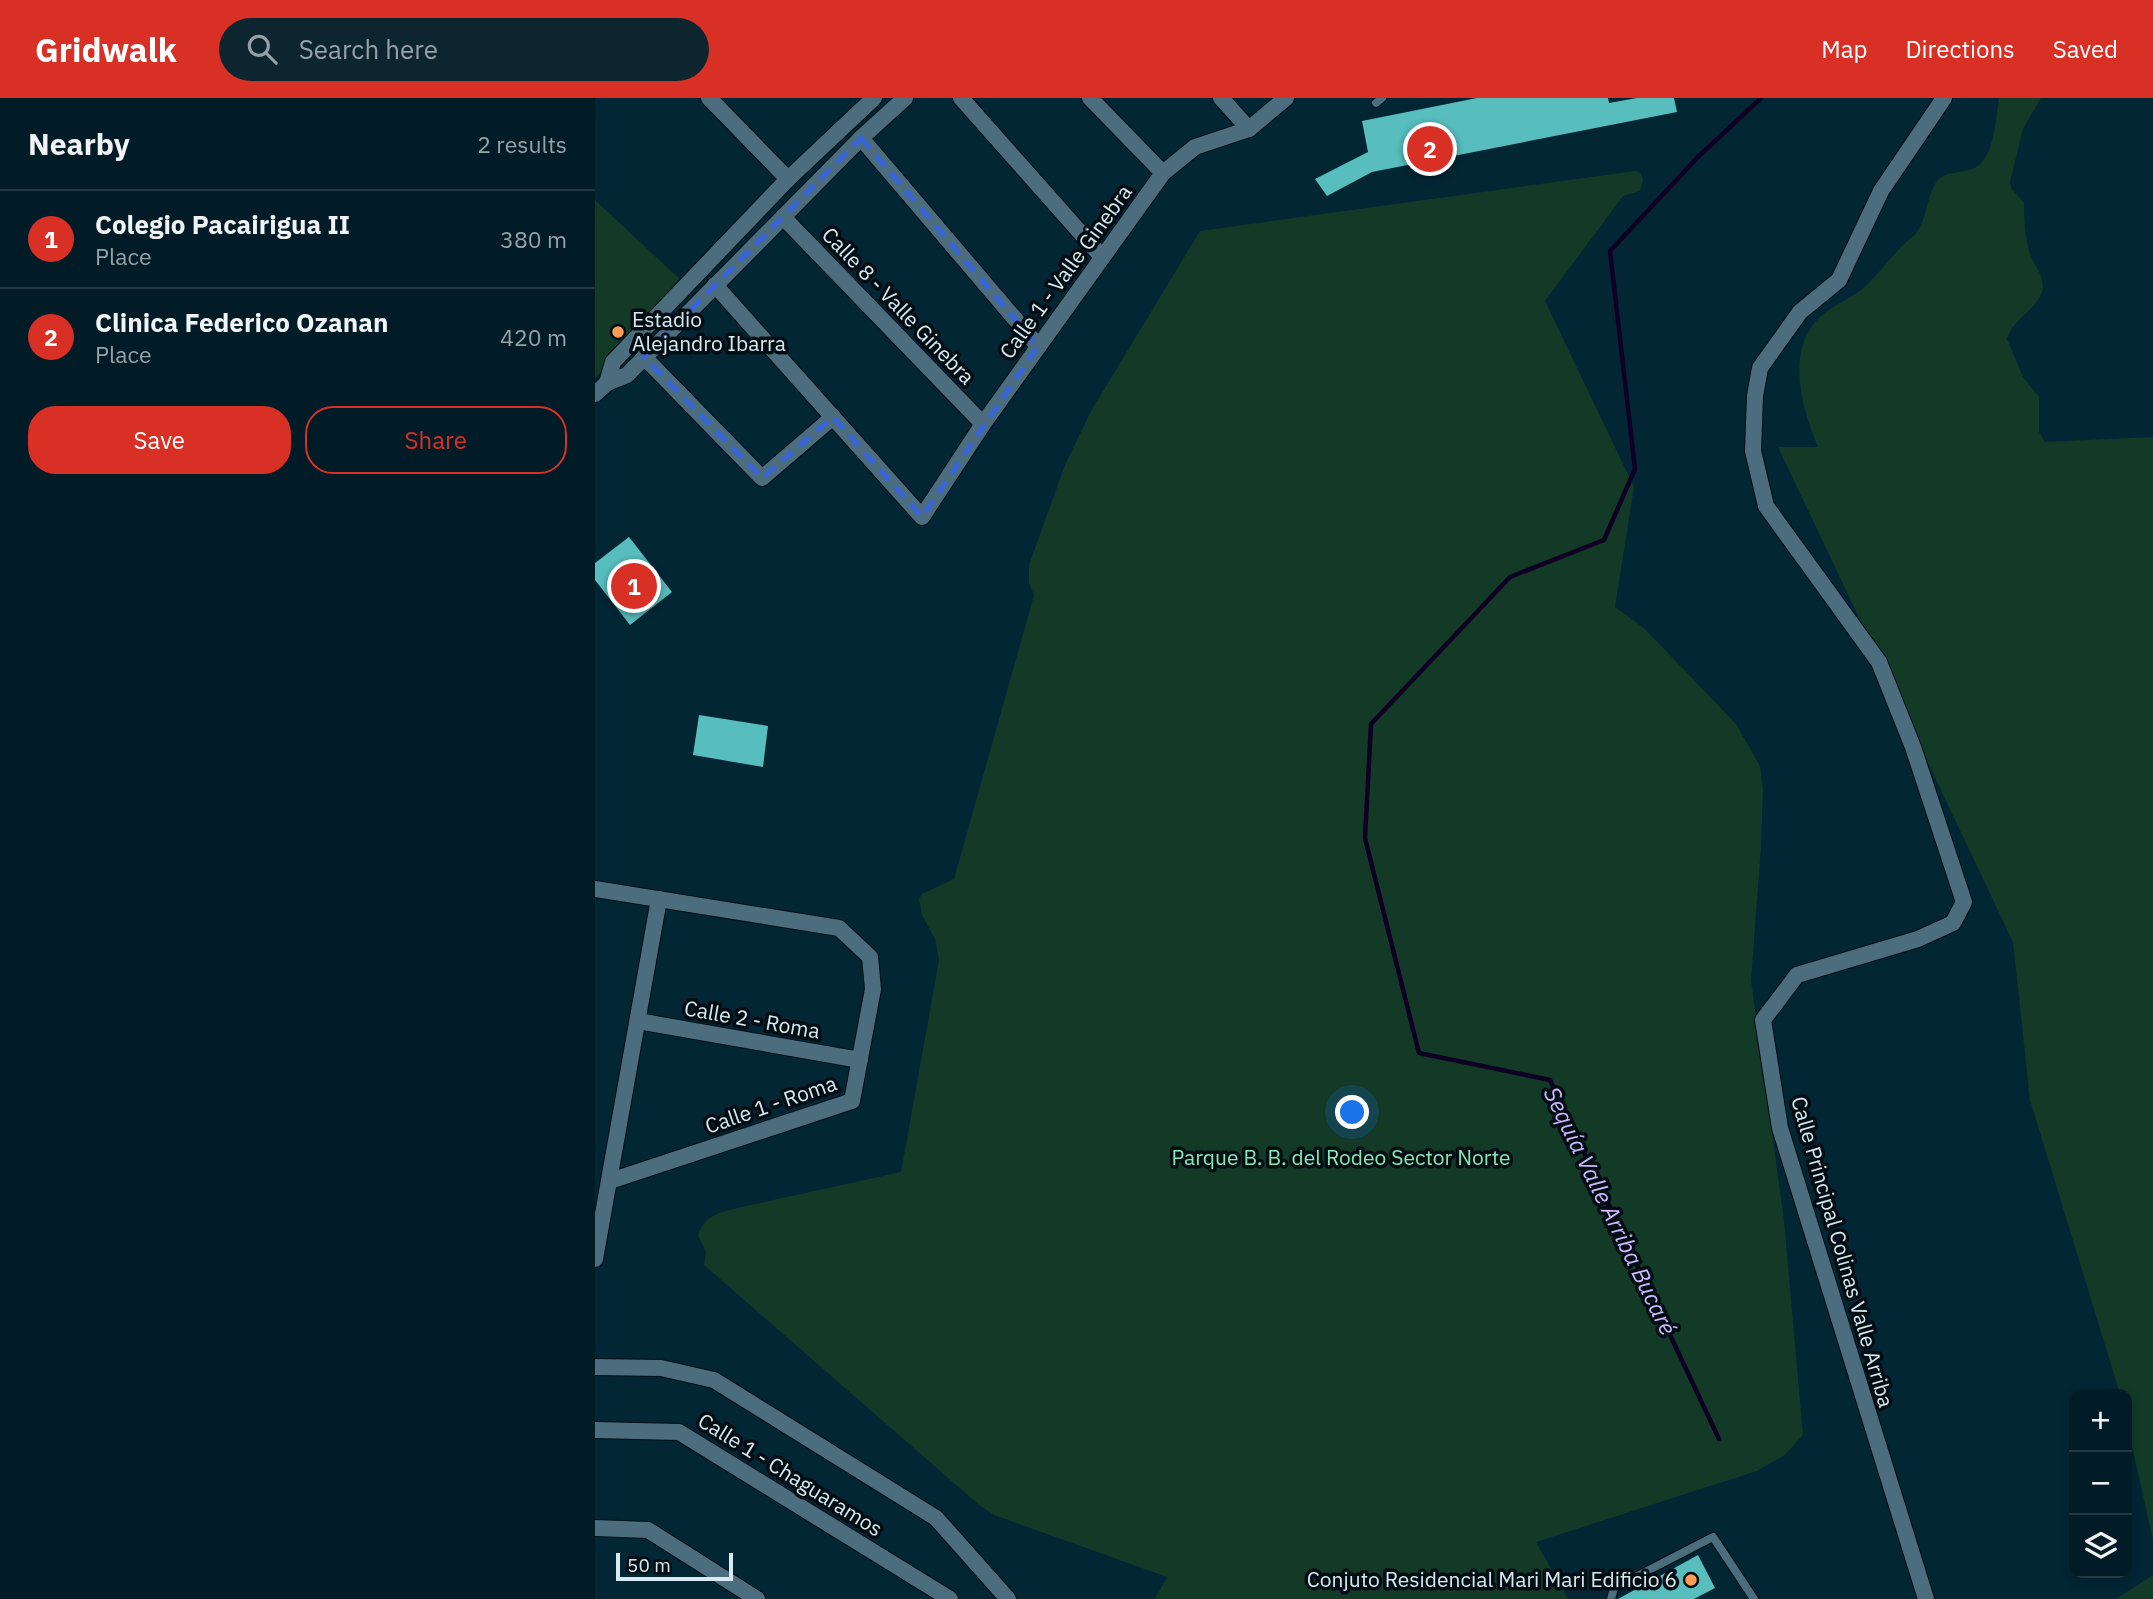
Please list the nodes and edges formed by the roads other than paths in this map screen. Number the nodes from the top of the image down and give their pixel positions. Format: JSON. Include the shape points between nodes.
{"nodes":[{"id":1,"x":709,"y":98,"type":"edge"},
{"id":2,"x":848,"y":98,"type":"edge"},
{"id":3,"x":874,"y":98,"type":"edge"},
{"id":4,"x":905,"y":98,"type":"edge"},
{"id":5,"x":961,"y":98,"type":"edge"},
{"id":6,"x":1090,"y":98,"type":"edge"},
{"id":7,"x":1221,"y":98,"type":"edge"},
{"id":8,"x":1286,"y":98,"type":"edge"},
{"id":9,"x":1944,"y":98,"type":"edge"},
{"id":10,"x":860,"y":111,"type":"junction"},
{"id":11,"x":1249,"y":129,"type":"junction"},
{"id":12,"x":861,"y":138,"type":"junction"},
{"id":13,"x":1163,"y":173,"type":"junction"},
{"id":14,"x":788,"y":179,"type":"junction"},
{"id":15,"x":783,"y":217,"type":"junction"},
{"id":16,"x":1102,"y":257,"type":"junction"},
{"id":17,"x":715,"y":285,"type":"junction"},
{"id":18,"x":1038,"y":346,"type":"junction"},
{"id":19,"x":644,"y":357,"type":"junction"},
{"id":20,"x":600,"y":385,"type":"edge"},
{"id":21,"x":832,"y":417,"type":"junction"},
{"id":22,"x":983,"y":424,"type":"junction"},
{"id":23,"x":595,"y":889,"type":"edge"},
{"id":24,"x":659,"y":899,"type":"junction"},
{"id":25,"x":638,"y":1021,"type":"junction"},
{"id":26,"x":860,"y":1060,"type":"junction"},
{"id":27,"x":610,"y":1181,"type":"junction"},
{"id":28,"x":595,"y":1259,"type":"edge"},
{"id":29,"x":595,"y":1367,"type":"edge"},
{"id":30,"x":595,"y":1430,"type":"edge"},
{"id":31,"x":595,"y":1528,"type":"edge"},
{"id":32,"x":757,"y":1599,"type":"edge"},
{"id":33,"x":950,"y":1599,"type":"edge"},
{"id":34,"x":1008,"y":1599,"type":"edge"},
{"id":35,"x":1611,"y":1599,"type":"edge"},
{"id":36,"x":1754,"y":1599,"type":"edge"},
{"id":37,"x":1926,"y":1599,"type":"edge"}],
"edges":[{"from":1,"to":14,"type":"street"},
{"from":2,"to":10,"type":"street"},
{"from":3,"to":10,"type":"street"},
{"from":4,"to":12,"type":"street"},
{"from":5,"to":16,"type":"street"},
{"from":6,"to":13,"type":"street"},
{"from":7,"to":11,"type":"street"},
{"from":8,"to":11,"type":"street","name":"Calle 1 - Valle Ginebra"},
{"from":9,"to":37,"type":"street","name":"Calle Principal Colinas Valle Arriba","via":[[1881,191],[1839,280],[1800,312],[1760,368],[1753,451],[1766,506],[1879,662],[1913,747],[1964,902],[1953,923],[1918,939],[1797,975],[1763,1020],[1780,1128]]},
{"from":10,"to":14,"type":"street"},
{"from":11,"to":13,"type":"street","name":"Calle 1 - Valle Ginebra","via":[[1195,147]]},
{"from":12,"to":15,"type":"street"},
{"from":12,"to":18,"type":"street"},
{"from":13,"to":16,"type":"street","name":"Calle 1 - Valle Ginebra"},
{"from":14,"to":20,"type":"street","via":[[613,362]]},
{"from":15,"to":17,"type":"street"},
{"from":15,"to":22,"type":"street","name":"Calle 8 - Valle Ginebra"},
{"from":16,"to":18,"type":"street","name":"Calle 1 - Valle Ginebra"},
{"from":17,"to":19,"type":"street"},
{"from":17,"to":21,"type":"street"},
{"from":18,"to":22,"type":"street","name":"Calle 1 - Valle Ginebra"},
{"from":19,"to":20,"type":"street","via":[[627,375]]},
{"from":19,"to":21,"type":"street","via":[[762,478]]},
{"from":21,"to":22,"type":"street","name":"Calle 1 - Valle Ginebra","via":[[922,517]]},
{"from":23,"to":24,"type":"street","name":"Calle 1 - Roma"},
{"from":24,"to":25,"type":"street"},
{"from":24,"to":26,"type":"street","name":"Calle 1 - Roma","via":[[839,928],[870,957],[873,989]]},
{"from":25,"to":26,"type":"street","name":"Calle 2 - Roma"},
{"from":25,"to":27,"type":"street"},
{"from":26,"to":27,"type":"street","name":"Calle 1 - Roma","via":[[852,1101]]},
{"from":27,"to":28,"type":"street"},
{"from":29,"to":34,"type":"street","via":[[660,1368],[714,1380],[936,1518]]},
{"from":30,"to":33,"type":"street","name":"Calle 1 - Chaguaramos","via":[[680,1432]]},
{"from":31,"to":32,"type":"street","via":[[648,1530]]},
{"from":35,"to":36,"type":"lane","via":[[1614,1588],[1713,1537]]}]}
